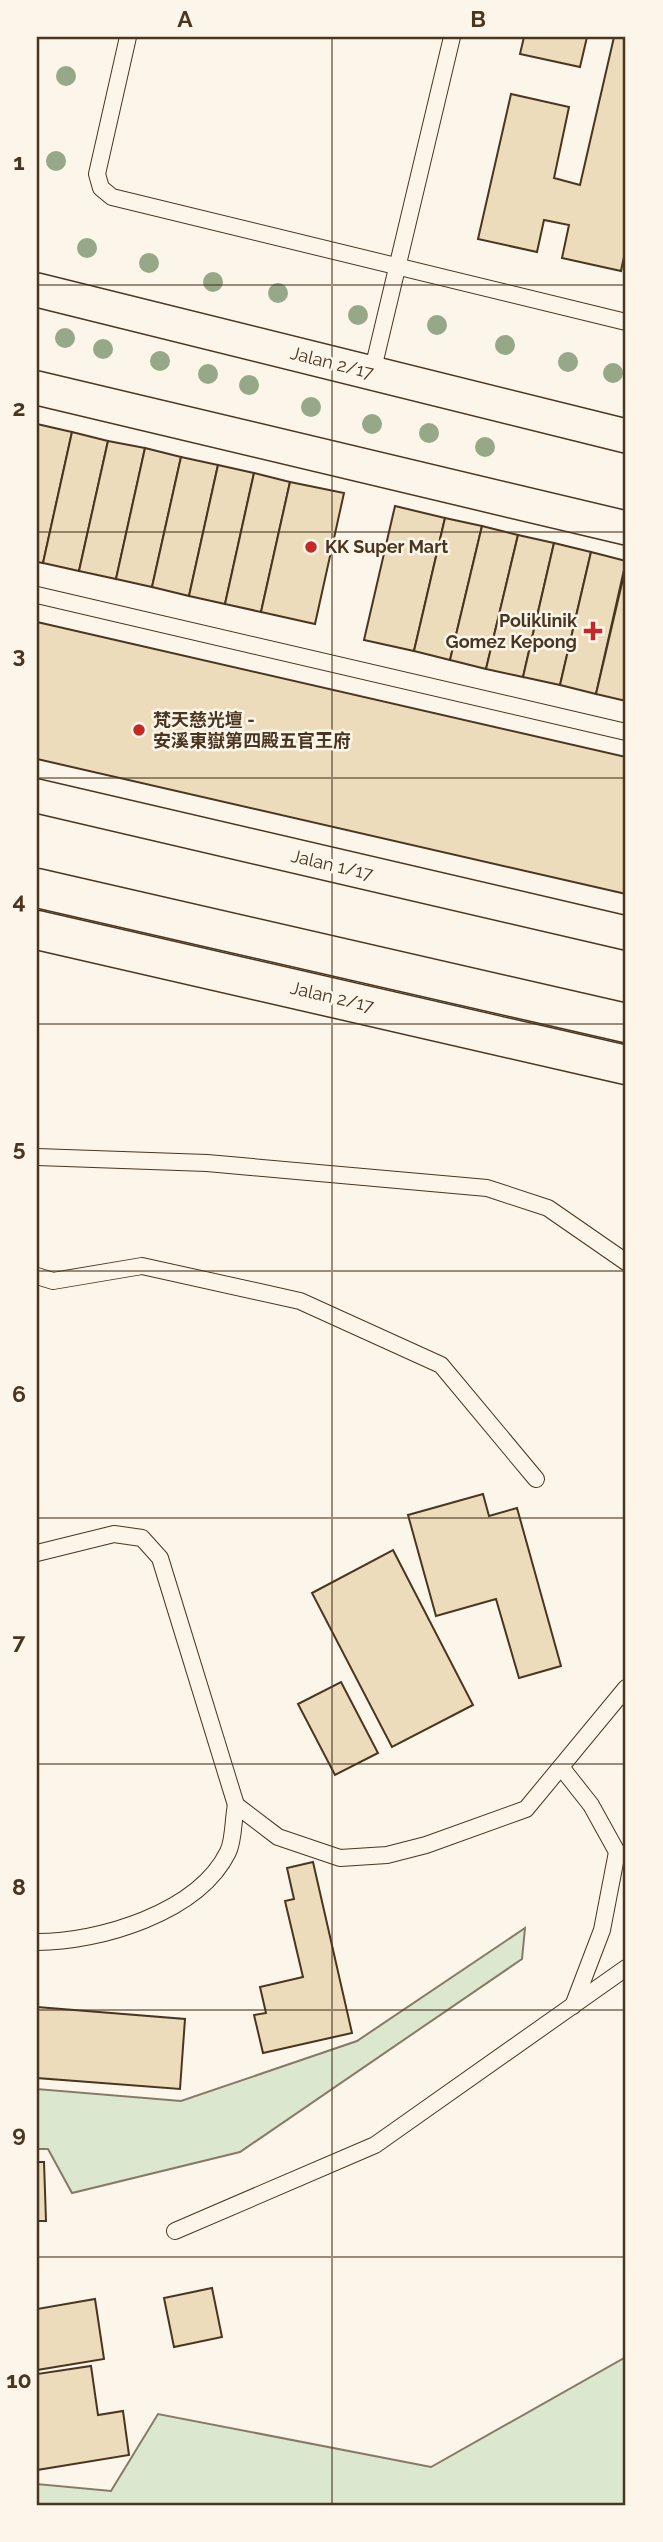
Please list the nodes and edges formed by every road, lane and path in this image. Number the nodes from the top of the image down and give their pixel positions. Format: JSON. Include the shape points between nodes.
{"nodes":[{"id":1,"x":128,"y":37,"type":"edge"},
{"id":2,"x":453,"y":37,"type":"edge"},
{"id":3,"x":400,"y":265,"type":"junction"},
{"id":4,"x":37,"y":290,"type":"edge"},
{"id":5,"x":626,"y":321,"type":"edge"},
{"id":6,"x":372,"y":373,"type":"junction"},
{"id":7,"x":37,"y":388,"type":"edge"},
{"id":8,"x":626,"y":436,"type":"edge"},
{"id":9,"x":626,"y":528,"type":"edge"},
{"id":10,"x":37,"y":595,"type":"edge"},
{"id":11,"x":626,"y":732,"type":"edge"},
{"id":12,"x":37,"y":796,"type":"edge"},
{"id":13,"x":37,"y":888,"type":"edge"},
{"id":14,"x":37,"y":930,"type":"edge"},
{"id":15,"x":626,"y":933,"type":"edge"},
{"id":16,"x":626,"y":1023,"type":"edge"},
{"id":17,"x":626,"y":1065,"type":"edge"},
{"id":18,"x":37,"y":1157,"type":"edge"},
{"id":19,"x":626,"y":1262,"type":"edge"},
{"id":20,"x":37,"y":1276,"type":"edge"},
{"id":21,"x":536,"y":1479,"type":"dead end"},
{"id":22,"x":37,"y":1553,"type":"edge"},
{"id":23,"x":626,"y":1688,"type":"edge"},
{"id":24,"x":561,"y":1767,"type":"junction"},
{"id":25,"x":236,"y":1805,"type":"junction"},
{"id":26,"x":37,"y":1942,"type":"edge"},
{"id":27,"x":626,"y":1968,"type":"edge"},
{"id":28,"x":573,"y":2006,"type":"junction"},
{"id":29,"x":175,"y":2231,"type":"dead end"}],
"edges":[{"from":1,"to":3,"type":"lane","via":[[97,174],[101,188],[112,197]]},
{"from":2,"to":3,"type":"lane"},
{"from":3,"to":5,"type":"lane"},
{"from":3,"to":6,"type":"lane"},
{"from":4,"to":6,"type":"street","name":"Jalan 2/17"},
{"from":6,"to":8,"type":"street","name":"Jalan 2/17"},
{"from":7,"to":9,"type":"street"},
{"from":10,"to":11,"type":"lane"},
{"from":12,"to":15,"type":"street","name":"Jalan 1/17"},
{"from":13,"to":16,"type":"street"},
{"from":14,"to":17,"type":"street","name":"Jalan 2/17"},
{"from":18,"to":19,"type":"lane","via":[[207,1163],[487,1188],[548,1208]]},
{"from":20,"to":21,"type":"lane","via":[[53,1281],[142,1266],[300,1301],[441,1365]]},
{"from":22,"to":25,"type":"lane","via":[[114,1534],[142,1538],[160,1558]]},
{"from":23,"to":24,"type":"lane"},
{"from":24,"to":25,"type":"lane","via":[[526,1809],[387,1856],[340,1858],[278,1838]]},
{"from":24,"to":28,"type":"lane","via":[[617,1852],[602,1930]]},
{"from":25,"to":26,"type":"lane","via":[[228,1852],[199,1891],[146,1921],[61,1942]]},
{"from":27,"to":28,"type":"lane"},
{"from":28,"to":29,"type":"lane","via":[[375,2145]]}]}
